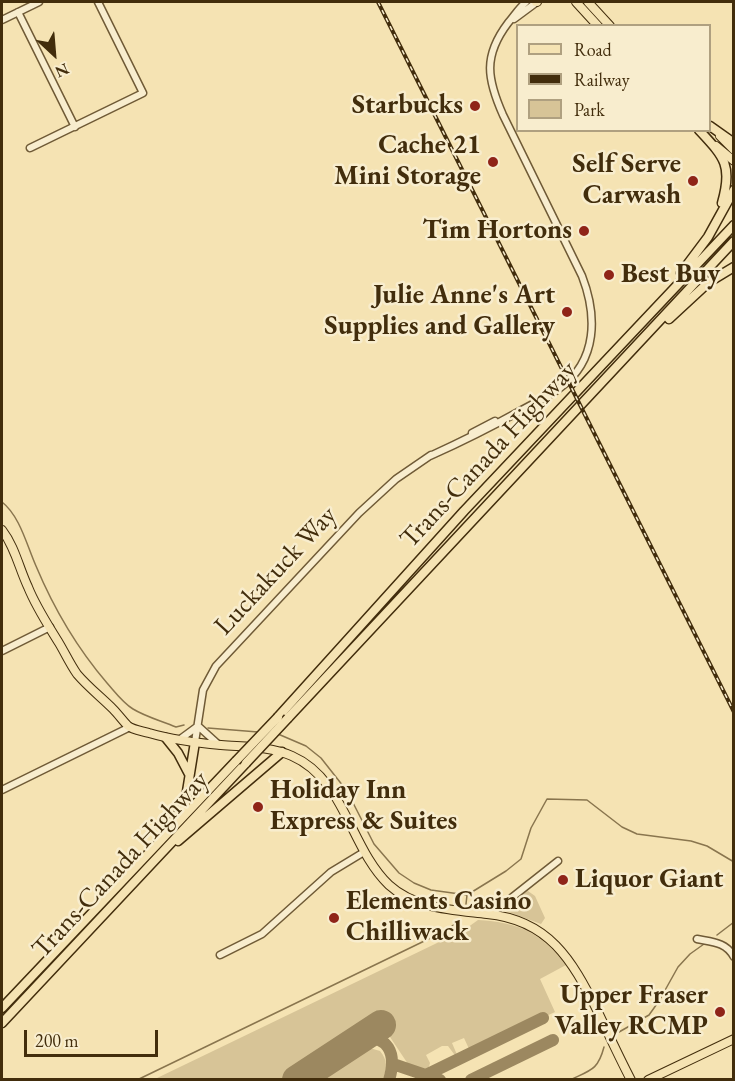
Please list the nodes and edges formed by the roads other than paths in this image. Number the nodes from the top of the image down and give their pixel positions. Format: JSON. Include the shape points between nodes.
{"nodes":[{"id":1,"x":39,"y":2,"type":"edge"},
{"id":2,"x":98,"y":2,"type":"edge"},
{"id":3,"x":526,"y":2,"type":"edge"},
{"id":4,"x":537,"y":2,"type":"edge"},
{"id":5,"x":576,"y":2,"type":"edge"},
{"id":6,"x":588,"y":2,"type":"edge"},
{"id":7,"x":18,"y":12,"type":"junction"},
{"id":8,"x":2,"y":20,"type":"edge"},
{"id":9,"x":508,"y":23,"type":"junction"},
{"id":10,"x":596,"y":24,"type":"edge"},
{"id":11,"x":608,"y":24,"type":"edge"},
{"id":12,"x":75,"y":127,"type":"junction"},
{"id":13,"x":711,"y":127,"type":"edge"},
{"id":14,"x":711,"y":127,"type":"edge"},
{"id":15,"x":701,"y":132,"type":"edge"},
{"id":16,"x":701,"y":132,"type":"edge"},
{"id":17,"x":734,"y":143,"type":"edge"},
{"id":18,"x":30,"y":148,"type":"dead end"},
{"id":19,"x":734,"y":150,"type":"edge"},
{"id":20,"x":734,"y":161,"type":"edge"},
{"id":21,"x":734,"y":190,"type":"edge"},
{"id":22,"x":718,"y":218,"type":"junction"},
{"id":23,"x":734,"y":225,"type":"edge"},
{"id":24,"x":734,"y":241,"type":"edge"},
{"id":25,"x":734,"y":267,"type":"edge"},
{"id":26,"x":623,"y":341,"type":"junction"},
{"id":27,"x":590,"y":397,"type":"junction"},
{"id":28,"x":2,"y":530,"type":"edge"},
{"id":29,"x":50,"y":627,"type":"junction"},
{"id":30,"x":2,"y":651,"type":"edge"},
{"id":31,"x":198,"y":726,"type":"junction"},
{"id":32,"x":130,"y":727,"type":"junction"},
{"id":33,"x":166,"y":738,"type":"junction"},
{"id":34,"x":179,"y":740,"type":"junction"},
{"id":35,"x":195,"y":742,"type":"junction"},
{"id":36,"x":219,"y":745,"type":"junction"},
{"id":37,"x":282,"y":752,"type":"junction"},
{"id":38,"x":190,"y":774,"type":"junction"},
{"id":39,"x":2,"y":790,"type":"edge"},
{"id":40,"x":364,"y":852,"type":"junction"},
{"id":41,"x":558,"y":861,"type":"dead end"},
{"id":42,"x":116,"y":886,"type":"junction"},
{"id":43,"x":124,"y":893,"type":"junction"},
{"id":44,"x":491,"y":914,"type":"junction"},
{"id":45,"x":697,"y":939,"type":"dead end"},
{"id":46,"x":220,"y":955,"type":"dead end"},
{"id":47,"x":734,"y":957,"type":"edge"},
{"id":48,"x":2,"y":1008,"type":"edge"},
{"id":49,"x":2,"y":1023,"type":"edge"},
{"id":50,"x":734,"y":1039,"type":"edge"},
{"id":51,"x":631,"y":1080,"type":"edge"},
{"id":52,"x":648,"y":1080,"type":"edge"}],
"edges":[{"from":1,"to":7,"type":"street"},
{"from":2,"to":12,"type":"street","via":[[143,93]]},
{"from":3,"to":9,"type":"street","name":"Luckakuck Way"},
{"from":4,"to":9,"type":"street","name":"Luckakuck Way"},
{"from":5,"to":10,"type":"main road"},
{"from":6,"to":11,"type":"main road"},
{"from":7,"to":8,"type":"street"},
{"from":7,"to":12,"type":"street"},
{"from":9,"to":31,"type":"street","name":"Luckakuck Way","via":[[493,47],[492,86],[582,276],[591,303],[590,343],[579,368],[562,387],[430,456],[396,479],[359,513],[216,666],[203,690]]},
{"from":12,"to":18,"type":"street"},
{"from":13,"to":17,"type":"highway"},
{"from":14,"to":19,"type":"main road"},
{"from":15,"to":20,"type":"main road"},
{"from":16,"to":22,"type":"highway","via":[[720,153],[727,168],[728,182]]},
{"from":21,"to":22,"type":"highway"},
{"from":22,"to":26,"type":"highway","via":[[687,265]]},
{"from":23,"to":26,"type":"highway","name":"Trans-Canada Highway"},
{"from":24,"to":27,"type":"highway","name":"Trans-Canada Highway"},
{"from":25,"to":27,"type":"highway","via":[[709,282]]},
{"from":26,"to":42,"type":"highway","name":"Trans-Canada Highway","bridge":true,"via":[[278,717]]},
{"from":27,"to":43,"type":"highway","name":"Trans-Canada Highway","bridge":true},
{"from":28,"to":29,"type":"main road"},
{"from":29,"to":30,"type":"street"},
{"from":29,"to":32,"type":"main road","via":[[77,673]]},
{"from":31,"to":34,"type":"street"},
{"from":31,"to":35,"type":"street","name":"Luckakuck Way"},
{"from":31,"to":36,"type":"street"},
{"from":32,"to":33,"type":"main road"},
{"from":32,"to":39,"type":"street"},
{"from":33,"to":34,"type":"main road"},
{"from":33,"to":38,"type":"highway"},
{"from":34,"to":35,"type":"main road"},
{"from":35,"to":36,"type":"main road"},
{"from":35,"to":38,"type":"highway"},
{"from":36,"to":37,"type":"main road"},
{"from":37,"to":40,"type":"main road","via":[[305,763],[321,778],[335,796]]},
{"from":37,"to":43,"type":"highway"},
{"from":38,"to":42,"type":"highway","via":[[185,804],[174,821]]},
{"from":40,"to":44,"type":"main road","via":[[391,886],[412,899],[448,910]]},
{"from":40,"to":46,"type":"street","via":[[331,872],[262,934]]},
{"from":41,"to":44,"type":"street"},
{"from":42,"to":48,"type":"highway","name":"Trans-Canada Highway"},
{"from":43,"to":49,"type":"highway","name":"Trans-Canada Highway"},
{"from":44,"to":51,"type":"main road","via":[[529,926],[562,952],[582,980]]},
{"from":45,"to":47,"type":"street","via":[[718,943]]},
{"from":50,"to":52,"type":"main road"}]}
